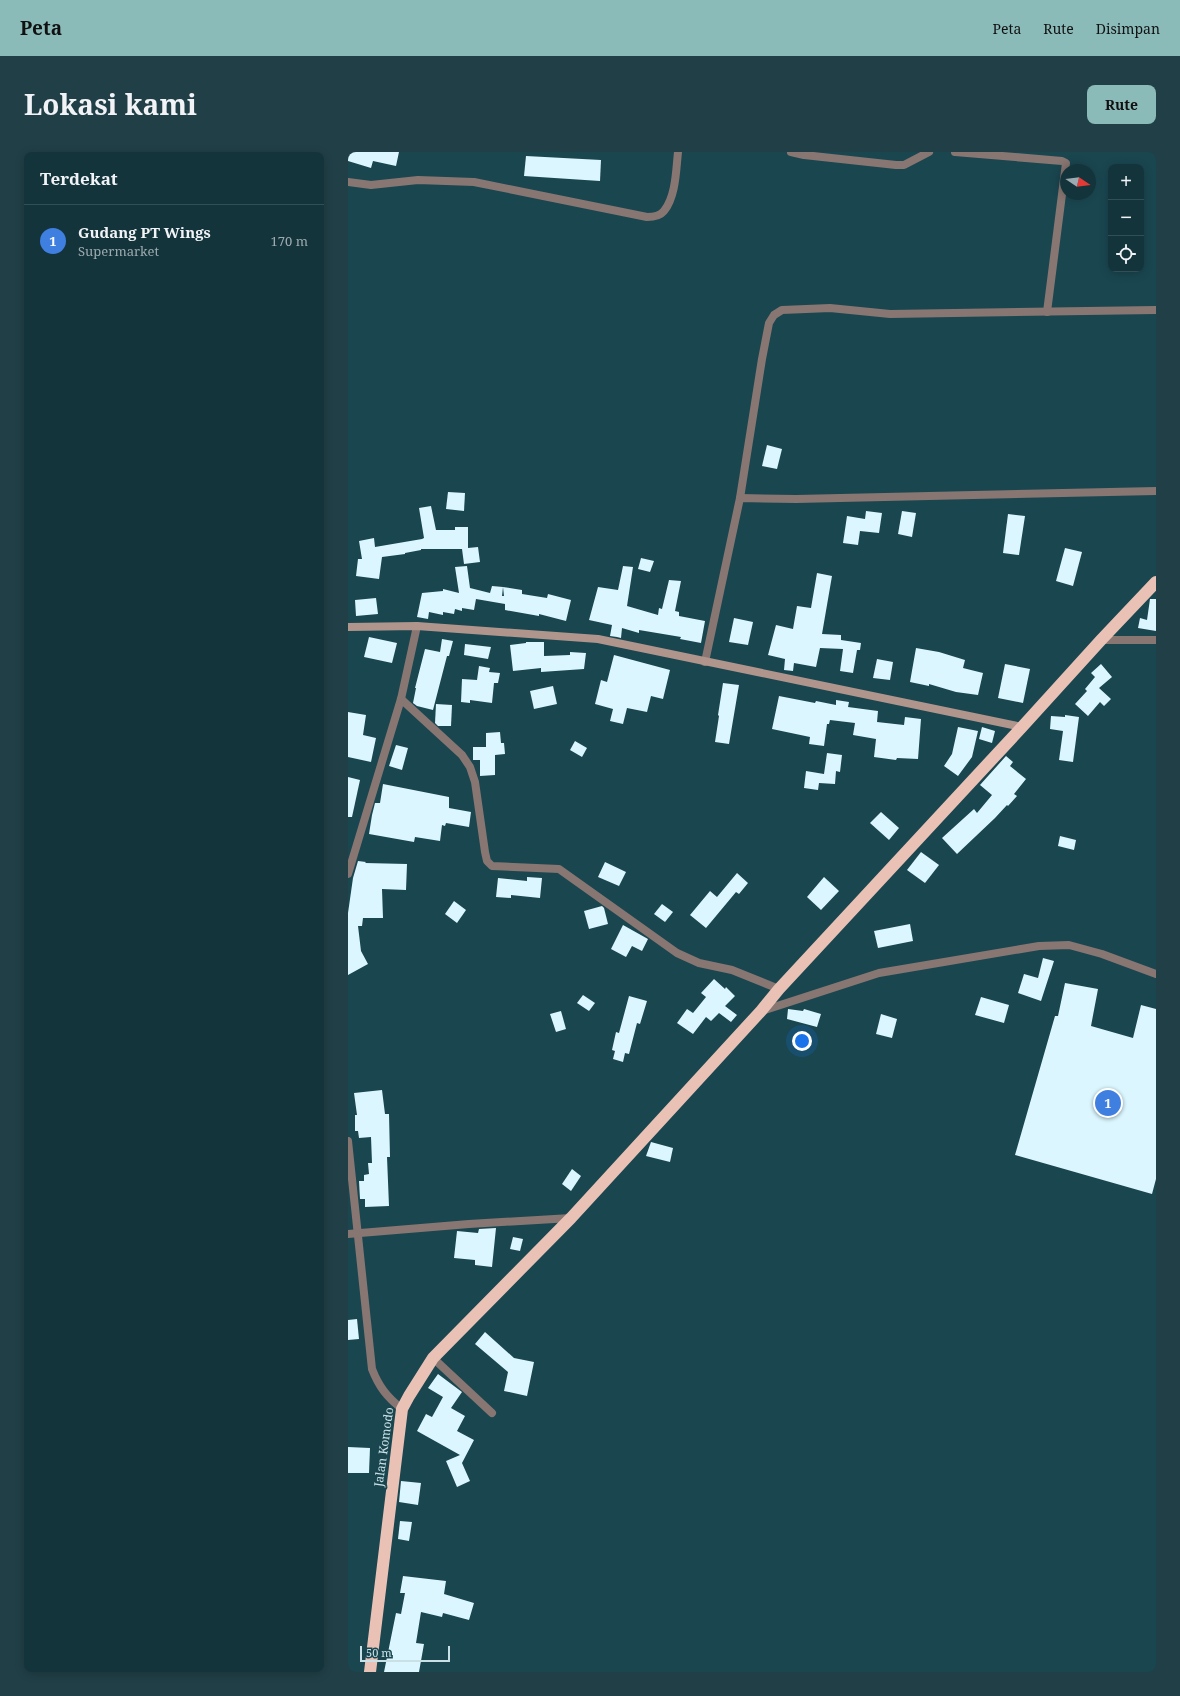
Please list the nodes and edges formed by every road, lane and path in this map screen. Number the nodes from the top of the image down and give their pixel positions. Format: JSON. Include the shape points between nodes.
{"nodes":[{"id":1,"x":678,"y":152,"type":"edge"},
{"id":2,"x":791,"y":152,"type":"edge"},
{"id":3,"x":929,"y":152,"type":"edge"},
{"id":4,"x":955,"y":152,"type":"edge"},
{"id":5,"x":348,"y":182,"type":"edge"},
{"id":6,"x":1156,"y":310,"type":"edge"},
{"id":7,"x":1048,"y":312,"type":"junction"},
{"id":8,"x":1156,"y":491,"type":"edge"},
{"id":9,"x":740,"y":498,"type":"junction"},
{"id":10,"x":1156,"y":582,"type":"edge"},
{"id":11,"x":417,"y":626,"type":"junction"},
{"id":12,"x":348,"y":628,"type":"edge"},
{"id":13,"x":1101,"y":640,"type":"junction"},
{"id":14,"x":1156,"y":640,"type":"edge"},
{"id":15,"x":706,"y":662,"type":"junction"},
{"id":16,"x":401,"y":699,"type":"junction"},
{"id":17,"x":1022,"y":728,"type":"junction"},
{"id":18,"x":348,"y":874,"type":"edge"},
{"id":19,"x":1156,"y":974,"type":"edge"},
{"id":20,"x":779,"y":989,"type":"junction"},
{"id":21,"x":761,"y":1011,"type":"junction"},
{"id":22,"x":348,"y":1141,"type":"edge"},
{"id":23,"x":571,"y":1218,"type":"junction"},
{"id":24,"x":358,"y":1233,"type":"junction"},
{"id":25,"x":348,"y":1234,"type":"edge"},
{"id":26,"x":433,"y":1358,"type":"junction"},
{"id":27,"x":402,"y":1409,"type":"junction"},
{"id":28,"x":492,"y":1413,"type":"dead end"},
{"id":29,"x":370,"y":1672,"type":"edge"}],
"edges":[{"from":1,"to":5,"type":"street","via":[[671,197],[664,212],[655,217],[474,182]]},
{"from":2,"to":3,"type":"street","via":[[804,156],[896,165],[904,165]]},
{"from":4,"to":7,"type":"street","via":[[1066,163]]},
{"from":6,"to":7,"type":"street"},
{"from":7,"to":9,"type":"street","via":[[890,314],[830,308],[782,310],[774,315],[769,323]]},
{"from":8,"to":9,"type":"street"},
{"from":9,"to":15,"type":"street"},
{"from":10,"to":13,"type":"highway","name":"Jalan Komodo"},
{"from":11,"to":12,"type":"street"},
{"from":11,"to":15,"type":"street","via":[[598,639]]},
{"from":11,"to":16,"type":"street"},
{"from":13,"to":14,"type":"street"},
{"from":13,"to":17,"type":"highway","name":"Jalan Komodo"},
{"from":15,"to":17,"type":"street"},
{"from":16,"to":18,"type":"street"},
{"from":16,"to":20,"type":"street","via":[[462,755],[470,767],[475,782],[485,852],[492,866],[559,869],[677,953],[699,963],[732,970]]},
{"from":17,"to":20,"type":"highway","name":"Jalan Komodo"},
{"from":19,"to":21,"type":"street","via":[[1069,945],[1040,946],[879,973]]},
{"from":20,"to":21,"type":"highway","name":"Jalan Komodo"},
{"from":21,"to":23,"type":"highway","name":"Jalan Komodo"},
{"from":22,"to":24,"type":"street"},
{"from":23,"to":24,"type":"street"},
{"from":23,"to":26,"type":"highway","name":"Jalan Komodo"},
{"from":24,"to":25,"type":"street"},
{"from":24,"to":27,"type":"street","via":[[372,1369],[380,1388]]},
{"from":26,"to":27,"type":"highway","name":"Jalan Komodo"},
{"from":26,"to":28,"type":"street"},
{"from":27,"to":29,"type":"highway","name":"Jalan Komodo"}]}
